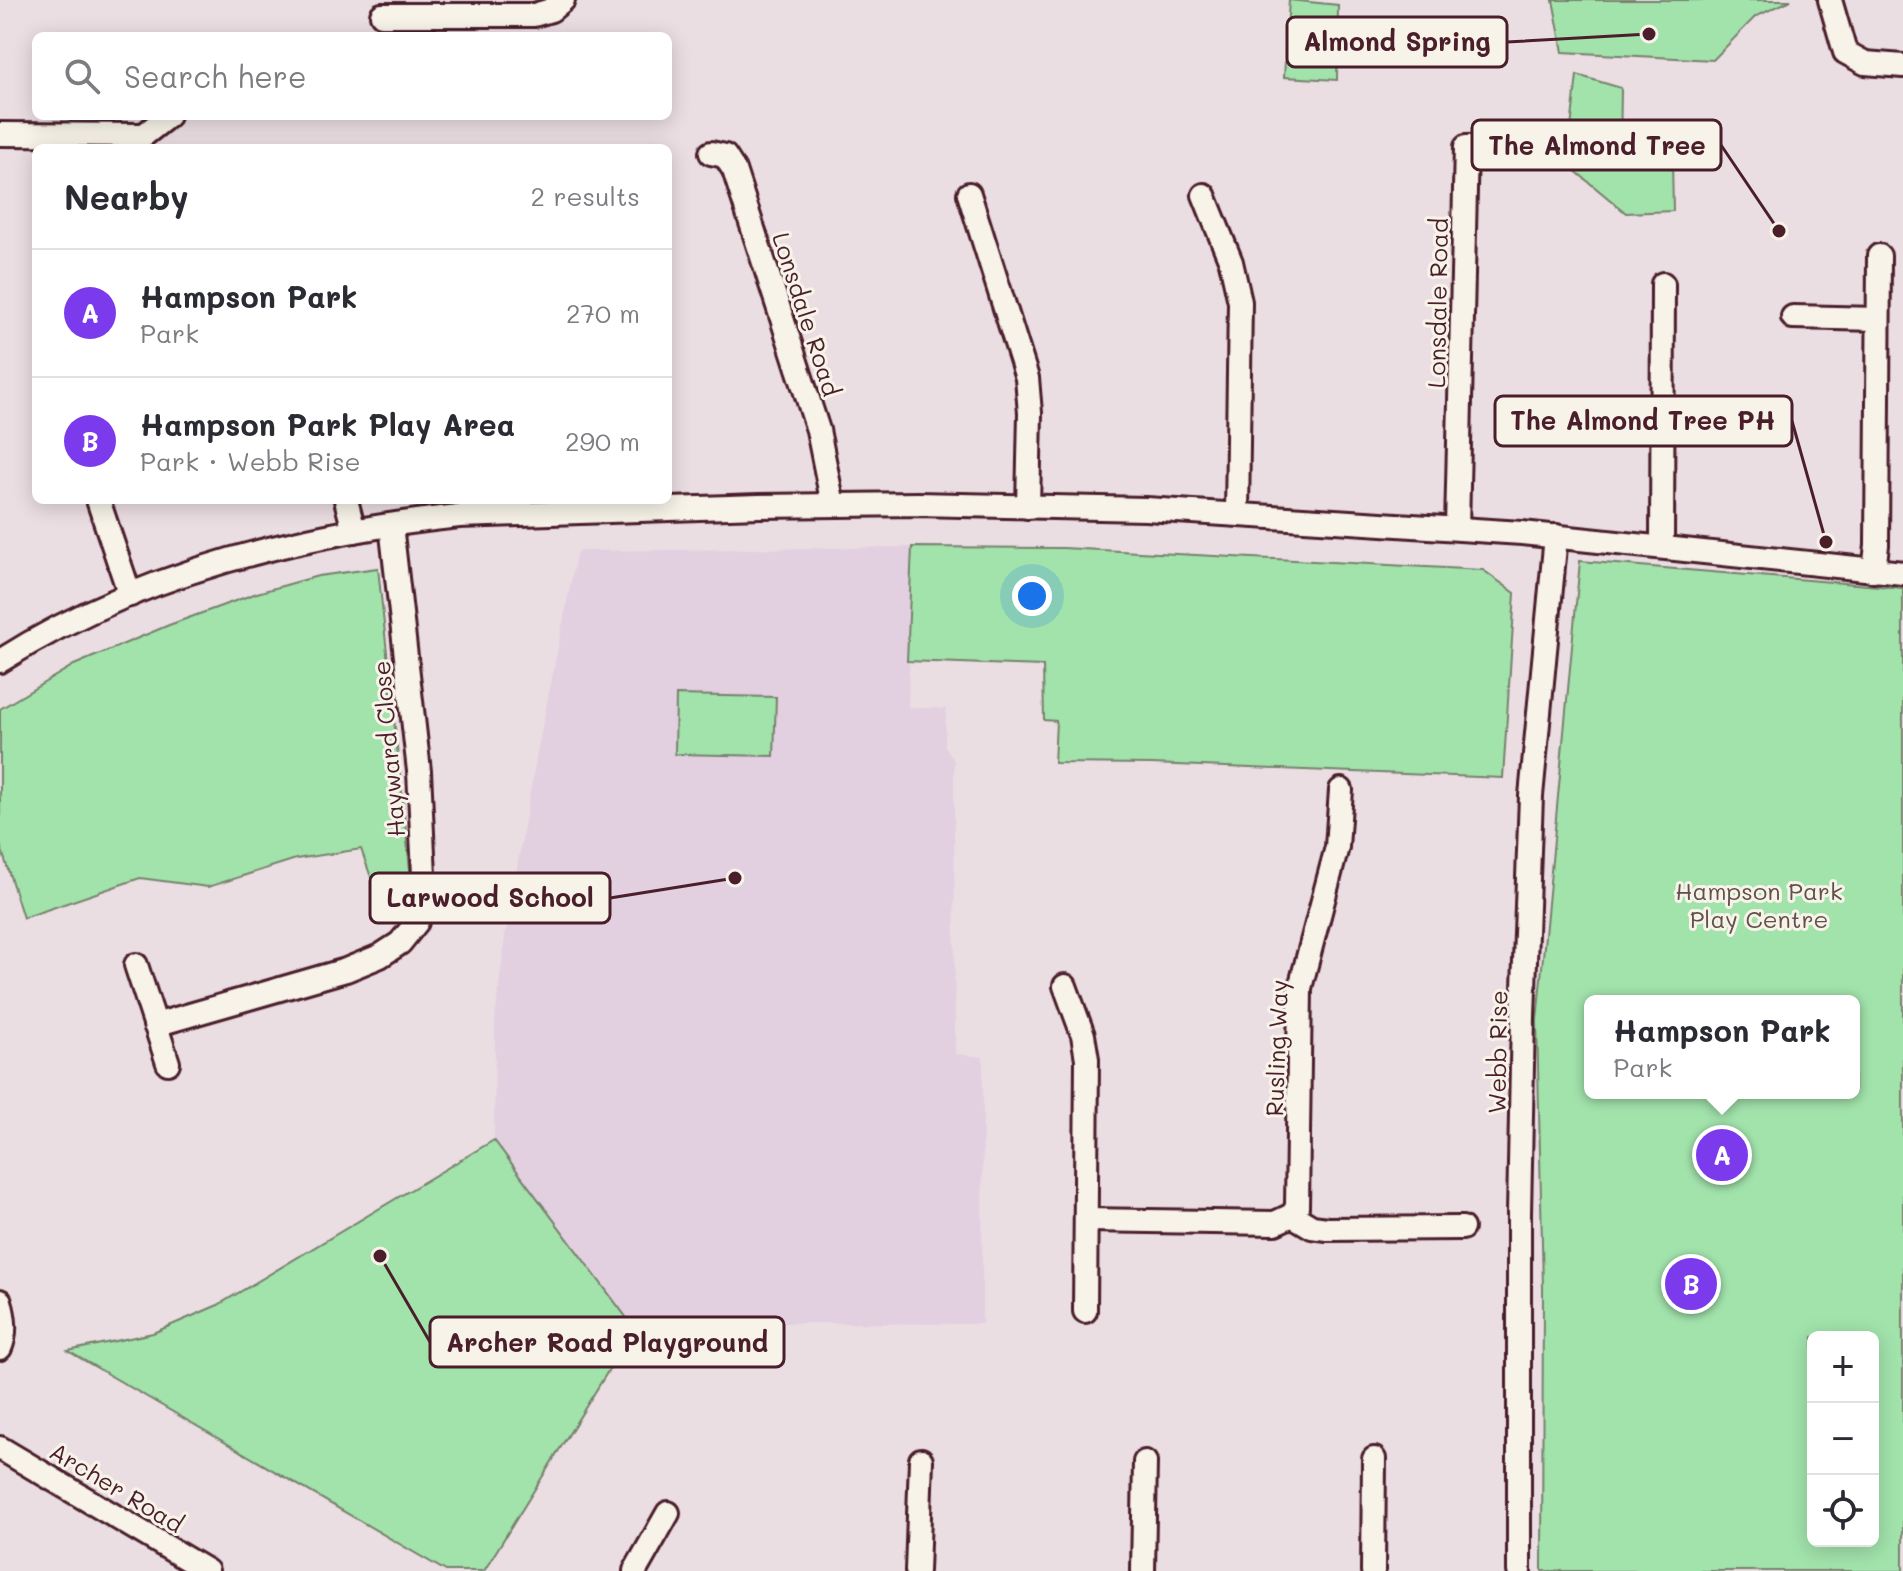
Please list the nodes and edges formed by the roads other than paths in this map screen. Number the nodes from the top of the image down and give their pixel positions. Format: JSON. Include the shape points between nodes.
{"nodes":[{"id":1,"x":563,"y":0,"type":"edge"},
{"id":2,"x":1830,"y":0,"type":"edge"},
{"id":3,"x":382,"y":15,"type":"dead end"},
{"id":4,"x":1903,"y":66,"type":"edge"},
{"id":5,"x":163,"y":120,"type":"edge"},
{"id":6,"x":0,"y":134,"type":"edge"},
{"id":7,"x":1535,"y":145,"type":"dead end"},
{"id":8,"x":711,"y":153,"type":"dead end"},
{"id":9,"x":969,"y":194,"type":"dead end"},
{"id":10,"x":1204,"y":195,"type":"dead end"},
{"id":11,"x":1879,"y":256,"type":"dead end"},
{"id":12,"x":1663,"y":284,"type":"dead end"},
{"id":13,"x":1793,"y":317,"type":"dead end"},
{"id":14,"x":1878,"y":319,"type":"junction"},
{"id":15,"x":99,"y":504,"type":"edge"},
{"id":16,"x":347,"y":504,"type":"edge"},
{"id":17,"x":602,"y":505,"type":"edge"},
{"id":18,"x":833,"y":505,"type":"junction"},
{"id":19,"x":1028,"y":507,"type":"junction"},
{"id":20,"x":1237,"y":513,"type":"junction"},
{"id":21,"x":391,"y":525,"type":"junction"},
{"id":22,"x":1457,"y":528,"type":"junction"},
{"id":23,"x":354,"y":531,"type":"junction"},
{"id":24,"x":1556,"y":536,"type":"junction"},
{"id":25,"x":1662,"y":547,"type":"junction"},
{"id":26,"x":1874,"y":571,"type":"junction"},
{"id":27,"x":1903,"y":573,"type":"edge"},
{"id":28,"x":130,"y":595,"type":"junction"},
{"id":29,"x":0,"y":661,"type":"edge"},
{"id":30,"x":1341,"y":790,"type":"dead end"},
{"id":31,"x":136,"y":965,"type":"dead end"},
{"id":32,"x":1065,"y":986,"type":"dead end"},
{"id":33,"x":155,"y":1025,"type":"junction"},
{"id":34,"x":168,"y":1063,"type":"dead end"},
{"id":35,"x":1292,"y":1215,"type":"junction"},
{"id":36,"x":1086,"y":1220,"type":"junction"},
{"id":37,"x":1462,"y":1228,"type":"dead end"},
{"id":38,"x":0,"y":1301,"type":"edge"},
{"id":39,"x":1085,"y":1311,"type":"dead end"},
{"id":40,"x":0,"y":1348,"type":"edge"},
{"id":41,"x":0,"y":1448,"type":"edge"},
{"id":42,"x":1374,"y":1459,"type":"dead end"},
{"id":43,"x":921,"y":1460,"type":"dead end"},
{"id":44,"x":1145,"y":1462,"type":"dead end"},
{"id":45,"x":668,"y":1513,"type":"dead end"},
{"id":46,"x":207,"y":1571,"type":"edge"},
{"id":47,"x":635,"y":1571,"type":"edge"},
{"id":48,"x":917,"y":1571,"type":"edge"},
{"id":49,"x":1143,"y":1571,"type":"edge"},
{"id":50,"x":1373,"y":1571,"type":"edge"},
{"id":51,"x":1519,"y":1571,"type":"edge"}],
"edges":[{"from":1,"to":3,"type":"street","via":[[534,15]]},
{"from":2,"to":4,"type":"street","via":[[1845,52],[1865,63]]},
{"from":5,"to":6,"type":"street","via":[[144,135]]},
{"from":7,"to":22,"type":"street","name":"Lonsdale Road","via":[[1466,147]]},
{"from":8,"to":18,"type":"street","name":"Lonsdale Road","via":[[725,156],[734,170],[818,430]]},
{"from":9,"to":19,"type":"street","via":[[1027,378]]},
{"from":10,"to":20,"type":"street","via":[[1231,262],[1240,302]]},
{"from":11,"to":14,"type":"street"},
{"from":12,"to":25,"type":"street"},
{"from":13,"to":14,"type":"street"},
{"from":14,"to":26,"type":"street"},
{"from":15,"to":28,"type":"street"},
{"from":16,"to":23,"type":"street"},
{"from":17,"to":18,"type":"street"},
{"from":17,"to":21,"type":"street"},
{"from":18,"to":19,"type":"street"},
{"from":19,"to":20,"type":"street"},
{"from":20,"to":22,"type":"street"},
{"from":21,"to":23,"type":"street"},
{"from":21,"to":33,"type":"street","name":"Hayward Close","via":[[419,771],[424,875],[417,922],[400,943],[346,970]]},
{"from":22,"to":24,"type":"street"},
{"from":23,"to":28,"type":"street","via":[[240,556]]},
{"from":24,"to":25,"type":"street"},
{"from":24,"to":51,"type":"street","name":"Webb Rise","via":[[1531,796],[1523,1016]]},
{"from":25,"to":26,"type":"street"},
{"from":26,"to":27,"type":"street"},
{"from":28,"to":29,"type":"street"},
{"from":30,"to":35,"type":"street","name":"Rusling Way","via":[[1337,847],[1300,988],[1299,1198]]},
{"from":31,"to":33,"type":"street"},
{"from":32,"to":36,"type":"street","via":[[1086,1047]]},
{"from":33,"to":34,"type":"street"},
{"from":35,"to":36,"type":"street","via":[[1275,1223]]},
{"from":35,"to":37,"type":"street","via":[[1327,1229]]},
{"from":36,"to":39,"type":"street"},
{"from":38,"to":40,"type":"street"},
{"from":41,"to":46,"type":"street","name":"Archer Road"},
{"from":42,"to":50,"type":"street"},
{"from":43,"to":48,"type":"street"},
{"from":44,"to":49,"type":"street"},
{"from":45,"to":47,"type":"street"}]}
